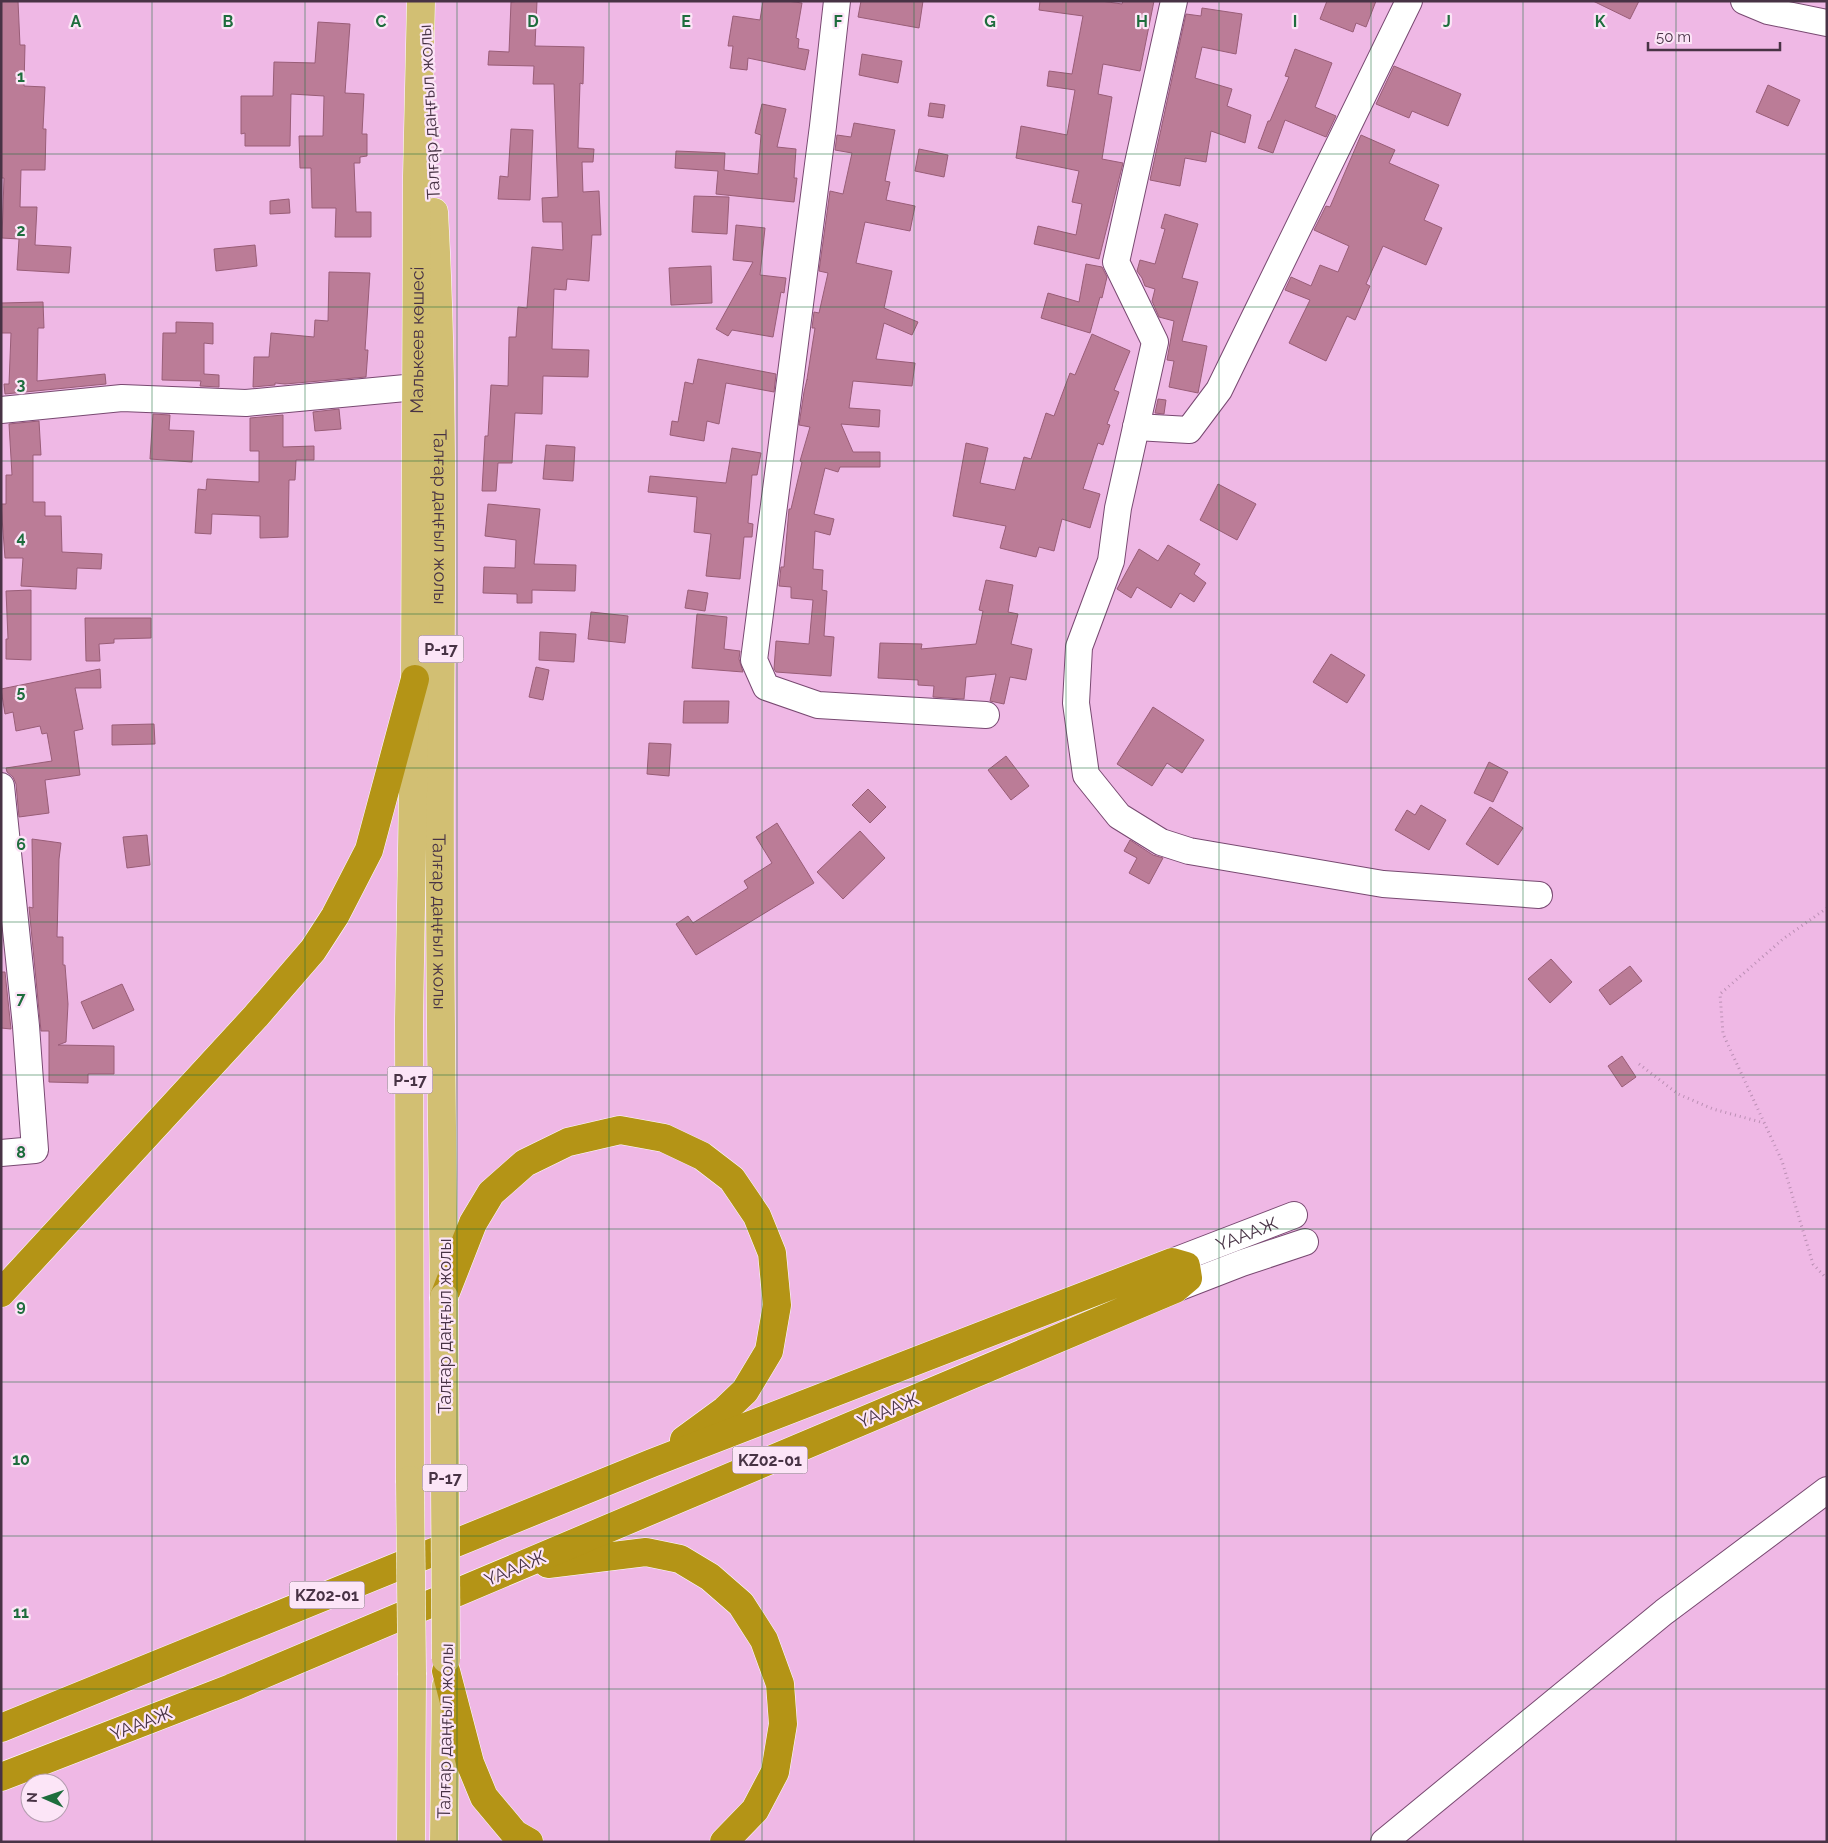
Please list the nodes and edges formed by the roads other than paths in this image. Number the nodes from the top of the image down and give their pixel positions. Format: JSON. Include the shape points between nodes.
{"nodes":[{"id":1,"x":422,"y":1,"type":"edge"},
{"id":2,"x":837,"y":1,"type":"edge"},
{"id":3,"x":1174,"y":1,"type":"edge"},
{"id":4,"x":1409,"y":1,"type":"edge"},
{"id":5,"x":1744,"y":1,"type":"edge"},
{"id":6,"x":1827,"y":23,"type":"edge"},
{"id":7,"x":416,"y":386,"type":"junction"},
{"id":8,"x":1,"y":410,"type":"edge"},
{"id":9,"x":1136,"y":427,"type":"junction"},
{"id":10,"x":416,"y":679,"type":"junction"},
{"id":11,"x":986,"y":715,"type":"dead end"},
{"id":12,"x":1,"y":786,"type":"edge"},
{"id":13,"x":1539,"y":895,"type":"dead end"},
{"id":14,"x":1,"y":1153,"type":"edge"},
{"id":15,"x":1294,"y":1215,"type":"dead end"},
{"id":16,"x":1305,"y":1242,"type":"dead end"},
{"id":17,"x":1172,"y":1262,"type":"junction"},
{"id":18,"x":1175,"y":1289,"type":"junction"},
{"id":19,"x":1,"y":1294,"type":"edge"},
{"id":20,"x":444,"y":1297,"type":"junction"},
{"id":21,"x":652,"y":1463,"type":"junction"},
{"id":22,"x":1827,"y":1490,"type":"edge"},
{"id":23,"x":514,"y":1568,"type":"junction"},
{"id":24,"x":446,"y":1665,"type":"junction"},
{"id":25,"x":1,"y":1728,"type":"edge"},
{"id":26,"x":1,"y":1777,"type":"edge"},
{"id":27,"x":411,"y":1842,"type":"edge"},
{"id":28,"x":444,"y":1842,"type":"edge"},
{"id":29,"x":529,"y":1842,"type":"edge"},
{"id":30,"x":724,"y":1842,"type":"edge"},
{"id":31,"x":1384,"y":1842,"type":"edge"}],
"edges":[{"from":1,"to":7,"type":"main road","name":"Малькеев көшесі"},
{"from":1,"to":20,"type":"main road","name":"Талғар даңғыл жолы","number":"P-17","via":[[439,306]]},
{"from":2,"to":11,"type":"street","via":[[824,126],[754,660],[766,687],[818,705]]},
{"from":3,"to":9,"type":"street","via":[[1116,262],[1155,342]]},
{"from":4,"to":9,"type":"street","via":[[1219,390],[1189,430]]},
{"from":5,"to":6,"type":"street","via":[[1768,10]]},
{"from":7,"to":8,"type":"street","via":[[246,402],[122,398]]},
{"from":7,"to":10,"type":"main road","name":"Малькеев көшесі"},
{"from":9,"to":13,"type":"street","via":[[1118,508],[1111,561],[1079,647],[1076,703],[1086,775],[1119,816],[1161,842],[1189,851],[1383,884]]},
{"from":10,"to":19,"type":"highway","via":[[369,850],[335,916],[317,943],[256,1016]]},
{"from":10,"to":27,"type":"main road","name":"Талғар даңғыл жолы","number":"P-17","bridge":true,"via":[[410,1019]]},
{"from":12,"to":14,"type":"street","via":[[26,1026],[35,1150]]},
{"from":15,"to":17,"type":"street","name":"ҮАААЖ","number":"KZ02-01"},
{"from":16,"to":18,"type":"street","name":"ҮАААЖ","number":"KZ02-01"},
{"from":17,"to":18,"type":"highway","via":[[1186,1266],[1188,1278]]},
{"from":17,"to":21,"type":"highway","name":"ҮАААЖ","number":"KZ02-01"},
{"from":18,"to":23,"type":"highway","name":"ҮАААЖ","number":"KZ02-01"},
{"from":20,"to":21,"type":"highway","via":[[473,1222],[491,1193],[526,1163],[568,1142],[620,1130],[664,1138],[702,1156],[732,1179],[757,1216],[772,1253],[777,1305],[769,1351],[744,1391],[725,1410]]},
{"from":20,"to":24,"type":"main road","name":"Талғар даңғыл жолы","number":"P-17","bridge":true},
{"from":21,"to":25,"type":"highway","name":"ҮАААЖ","number":"KZ02-01"},
{"from":22,"to":31,"type":"street","via":[[1664,1612]]},
{"from":23,"to":26,"type":"highway","name":"ҮАААЖ","number":"KZ02-01","via":[[231,1688]]},
{"from":23,"to":30,"type":"highway","via":[[646,1552],[680,1559],[710,1577],[741,1604],[764,1640],[780,1684],[783,1724],[774,1772],[755,1810]]},
{"from":24,"to":28,"type":"main road","name":"Талғар даңғыл жолы","number":"P-17"},
{"from":24,"to":29,"type":"highway","via":[[470,1763],[484,1798],[515,1834]]}]}
